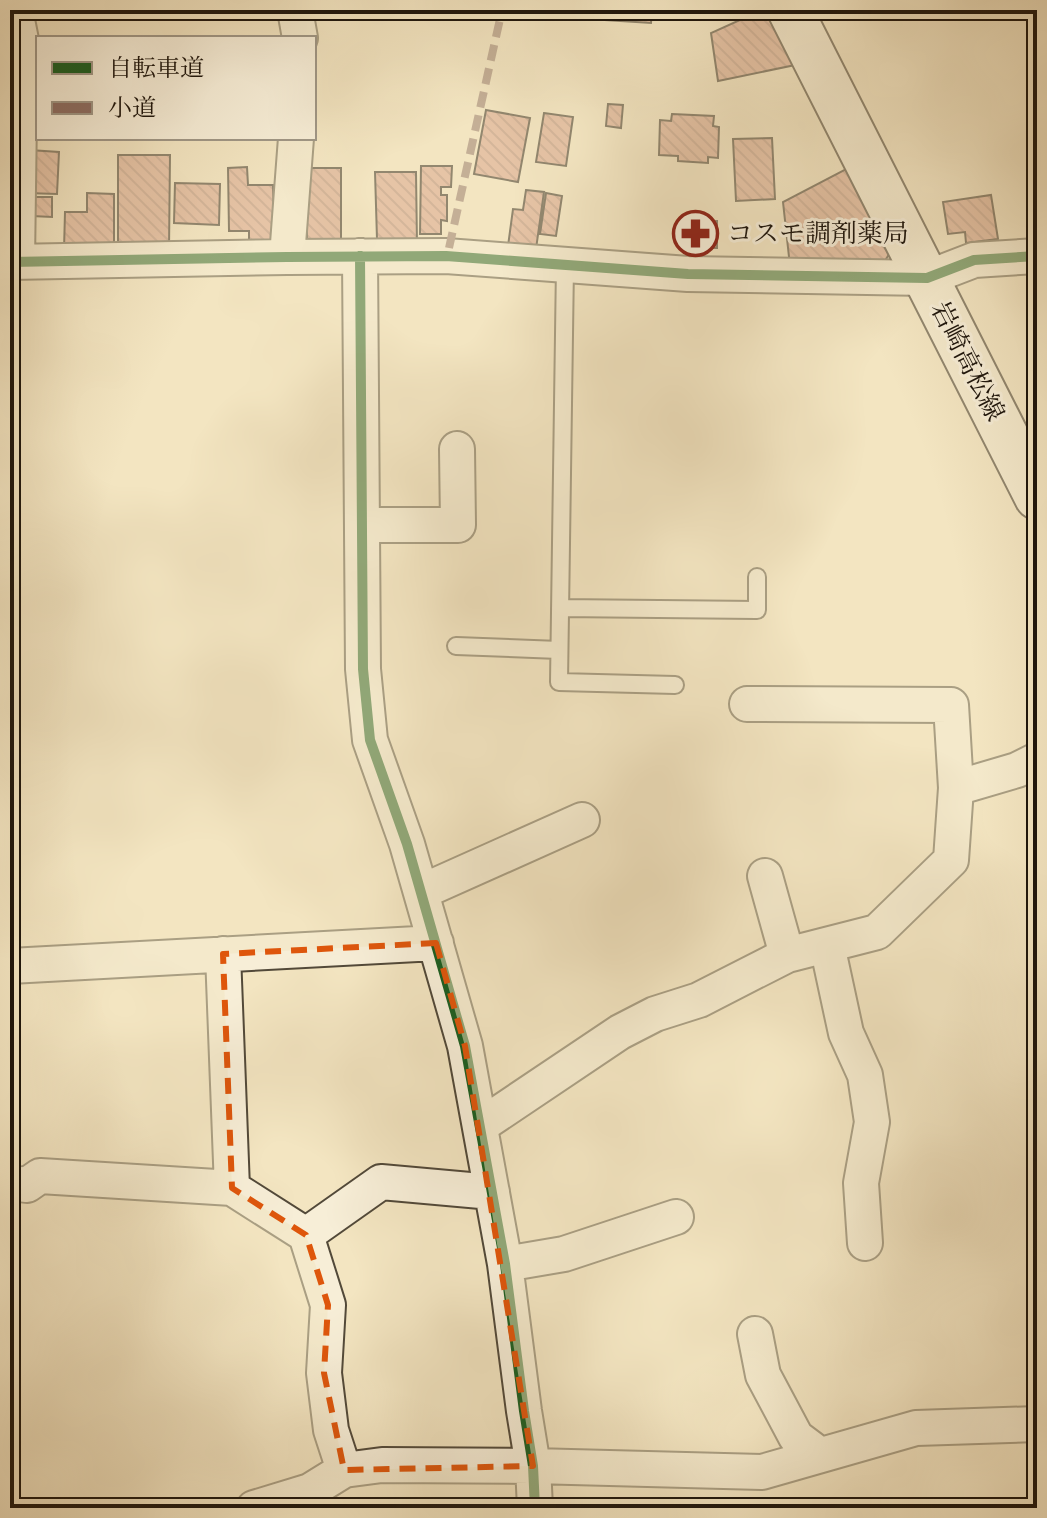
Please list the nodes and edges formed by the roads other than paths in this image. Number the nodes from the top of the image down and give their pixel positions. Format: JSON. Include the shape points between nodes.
{"nodes":[{"id":1,"x":15,"y":10,"type":"edge"},
{"id":2,"x":295,"y":10,"type":"edge"},
{"id":3,"x":790,"y":10,"type":"edge"},
{"id":4,"x":300,"y":36,"type":"edge"},
{"id":5,"x":31,"y":74,"type":"edge"},
{"id":6,"x":296,"y":140,"type":"edge"},
{"id":7,"x":360,"y":256,"type":"junction"},
{"id":8,"x":1037,"y":256,"type":"edge"},
{"id":9,"x":287,"y":257,"type":"junction"},
{"id":10,"x":14,"y":262,"type":"edge"},
{"id":11,"x":565,"y":265,"type":"junction"},
{"id":12,"x":927,"y":278,"type":"junction"},
{"id":13,"x":457,"y":449,"type":"dead end"},
{"id":14,"x":1037,"y":497,"type":"edge"},
{"id":15,"x":363,"y":525,"type":"junction"},
{"id":16,"x":757,"y":577,"type":"dead end"},
{"id":17,"x":560,"y":608,"type":"junction"},
{"id":18,"x":456,"y":646,"type":"dead end"},
{"id":19,"x":559,"y":650,"type":"junction"},
{"id":20,"x":675,"y":685,"type":"dead end"},
{"id":21,"x":747,"y":704,"type":"dead end"},
{"id":22,"x":1037,"y":760,"type":"edge"},
{"id":23,"x":956,"y":788,"type":"junction"},
{"id":24,"x":582,"y":820,"type":"dead end"},
{"id":25,"x":765,"y":876,"type":"dead end"},
{"id":26,"x":421,"y":892,"type":"junction"},
{"id":27,"x":436,"y":943,"type":"junction"},
{"id":28,"x":827,"y":945,"type":"junction"},
{"id":29,"x":223,"y":954,"type":"junction"},
{"id":30,"x":787,"y":955,"type":"junction"},
{"id":31,"x":10,"y":966,"type":"edge"},
{"id":32,"x":480,"y":1126,"type":"junction"},
{"id":33,"x":10,"y":1183,"type":"edge"},
{"id":34,"x":232,"y":1188,"type":"junction"},
{"id":35,"x":492,"y":1192,"type":"junction"},
{"id":36,"x":676,"y":1217,"type":"dead end"},
{"id":37,"x":306,"y":1235,"type":"junction"},
{"id":38,"x":865,"y":1243,"type":"dead end"},
{"id":39,"x":505,"y":1264,"type":"junction"},
{"id":40,"x":755,"y":1334,"type":"dead end"},
{"id":41,"x":1037,"y":1424,"type":"edge"},
{"id":42,"x":820,"y":1455,"type":"junction"},
{"id":43,"x":533,"y":1466,"type":"junction"},
{"id":44,"x":344,"y":1470,"type":"junction"},
{"id":45,"x":254,"y":1508,"type":"edge"},
{"id":46,"x":535,"y":1508,"type":"edge"}],
"edges":[{"from":1,"to":5,"type":"street"},
{"from":2,"to":4,"type":"street"},
{"from":3,"to":12,"type":"main road","name":"岩崎高松線"},
{"from":5,"to":10,"type":"street","via":[[19,115]]},
{"from":6,"to":9,"type":"street"},
{"from":7,"to":9,"type":"street"},
{"from":7,"to":11,"type":"street"},
{"from":7,"to":15,"type":"street"},
{"from":8,"to":12,"type":"street","via":[[974,260]]},
{"from":9,"to":10,"type":"street"},
{"from":11,"to":12,"type":"street","via":[[688,274]]},
{"from":11,"to":17,"type":"lane"},
{"from":12,"to":14,"type":"main road","name":"岩崎高松線"},
{"from":13,"to":15,"type":"street","via":[[458,525]]},
{"from":15,"to":26,"type":"street","via":[[363,669],[370,740]]},
{"from":16,"to":17,"type":"lane","via":[[757,610]]},
{"from":17,"to":19,"type":"lane"},
{"from":18,"to":19,"type":"lane"},
{"from":19,"to":20,"type":"lane","via":[[559,682]]},
{"from":21,"to":23,"type":"street","via":[[951,705]]},
{"from":22,"to":23,"type":"street"},
{"from":23,"to":28,"type":"street","via":[[951,860],[877,932]]},
{"from":24,"to":26,"type":"street"},
{"from":25,"to":30,"type":"street"},
{"from":26,"to":27,"type":"street"},
{"from":27,"to":29,"type":"street"},
{"from":27,"to":32,"type":"street","via":[[465,1046]]},
{"from":28,"to":30,"type":"street"},
{"from":28,"to":38,"type":"street","via":[[846,1033],[865,1075],[872,1122],[861,1183]]},
{"from":29,"to":31,"type":"street"},
{"from":29,"to":34,"type":"street"},
{"from":30,"to":32,"type":"street","via":[[699,1000],[620,1032]]},
{"from":32,"to":35,"type":"street"},
{"from":33,"to":34,"type":"street","via":[[27,1185],[40,1176]]},
{"from":34,"to":37,"type":"street"},
{"from":35,"to":37,"type":"street","via":[[381,1182]]},
{"from":35,"to":39,"type":"street"},
{"from":36,"to":39,"type":"street","via":[[564,1254]]},
{"from":37,"to":44,"type":"street","via":[[328,1305],[324,1373],[331,1430]]},
{"from":39,"to":43,"type":"street"},
{"from":40,"to":42,"type":"street","via":[[763,1375],[796,1437]]},
{"from":41,"to":42,"type":"street","via":[[916,1428]]},
{"from":42,"to":43,"type":"street","via":[[762,1472]]},
{"from":43,"to":44,"type":"street","via":[[382,1465]]},
{"from":43,"to":46,"type":"street"},
{"from":44,"to":45,"type":"street","via":[[310,1491]]}]}
